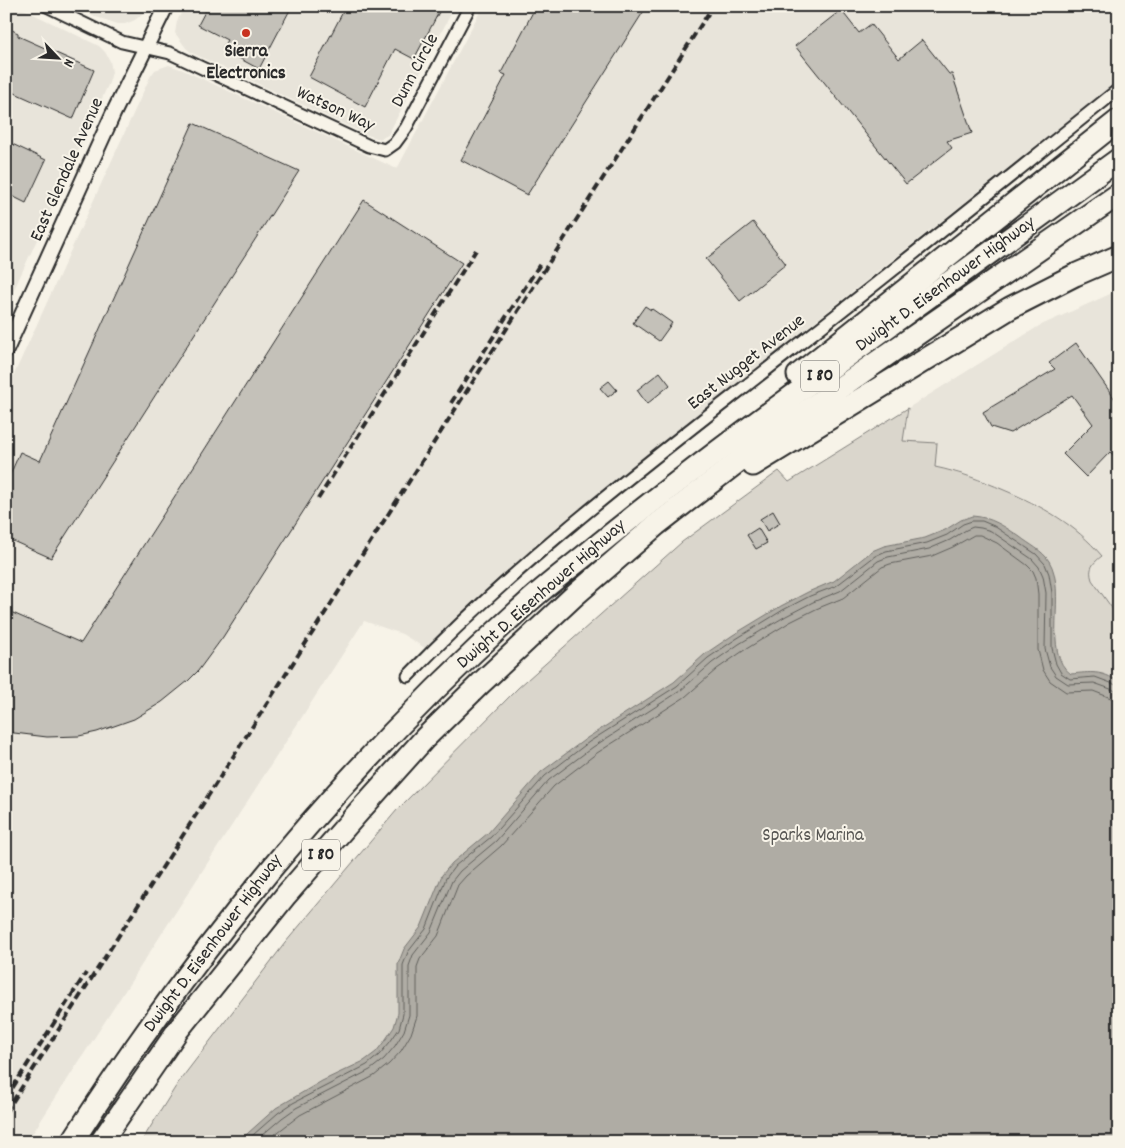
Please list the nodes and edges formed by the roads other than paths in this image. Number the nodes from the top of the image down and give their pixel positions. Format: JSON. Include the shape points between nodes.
{"nodes":[{"id":1,"x":47,"y":6,"type":"edge"},
{"id":2,"x":166,"y":6,"type":"edge"},
{"id":3,"x":470,"y":6,"type":"edge"},
{"id":4,"x":145,"y":48,"type":"junction"},
{"id":5,"x":1119,"y":89,"type":"edge"},
{"id":6,"x":1119,"y":120,"type":"edge"},
{"id":7,"x":389,"y":148,"type":"joint"},
{"id":8,"x":1119,"y":159,"type":"edge"},
{"id":9,"x":1119,"y":194,"type":"edge"},
{"id":10,"x":1119,"y":256,"type":"edge"},
{"id":11,"x":6,"y":350,"type":"edge"},
{"id":12,"x":574,"y":596,"type":"junction"},
{"id":13,"x":528,"y":602,"type":"junction"},
{"id":14,"x":408,"y":676,"type":"dead end"},
{"id":15,"x":72,"y":1142,"type":"edge"},
{"id":16,"x":102,"y":1142,"type":"edge"}],
"edges":[{"from":1,"to":4,"type":"street","name":"Watson Way","via":[[122,42]]},
{"from":2,"to":4,"type":"street","name":"East Glendale Avenue"},
{"from":3,"to":7,"type":"street","name":"Dunn Circle","via":[[406,128]]},
{"from":4,"to":7,"type":"street","name":"Watson Way","via":[[170,53],[369,146]]},
{"from":4,"to":11,"type":"street","name":"East Glendale Avenue"},
{"from":5,"to":14,"type":"street","name":"East Nugget Avenue","via":[[594,505],[451,632]]},
{"from":6,"to":13,"type":"highway","via":[[657,485],[573,554]]},
{"from":8,"to":13,"type":"highway","name":"Dwight D. Eisenhower Highway","number":"I 80","via":[[733,439]]},
{"from":9,"to":12,"type":"highway","name":"Dwight D. Eisenhower Highway","number":"I 80","via":[[776,432],[656,525]]},
{"from":10,"to":12,"type":"highway","via":[[1010,308],[755,464],[612,576]]},
{"from":12,"to":16,"type":"highway","name":"Dwight D. Eisenhower Highway","number":"I 80","via":[[426,738],[286,895],[178,1030]]},
{"from":13,"to":15,"type":"highway","name":"Dwight D. Eisenhower Highway","number":"I 80","via":[[398,727],[310,822],[172,995]]}]}
